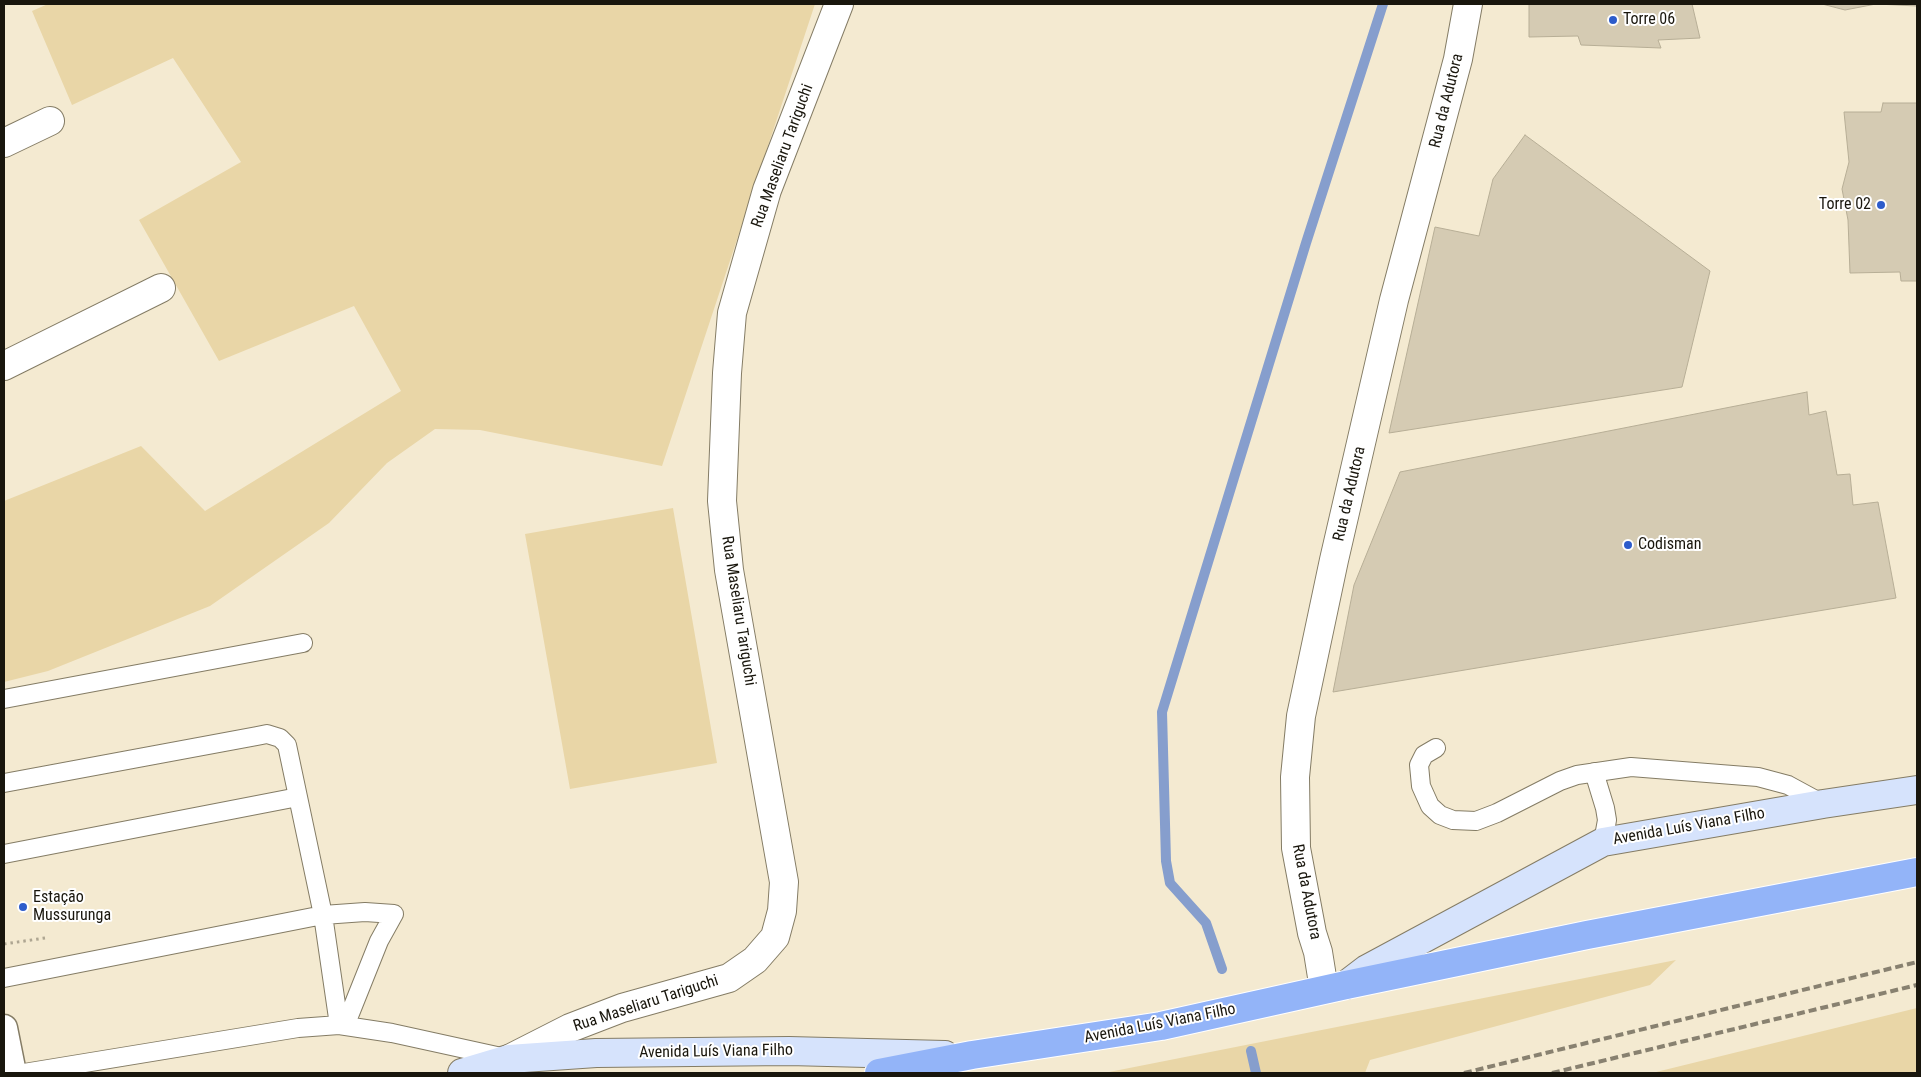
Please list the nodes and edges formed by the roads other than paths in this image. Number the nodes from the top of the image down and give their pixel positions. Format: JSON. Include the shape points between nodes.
{"nodes":[{"id":1,"x":840,"y":4,"type":"edge"},
{"id":2,"x":1468,"y":4,"type":"edge"},
{"id":3,"x":50,"y":121,"type":"dead end"},
{"id":4,"x":4,"y":143,"type":"edge"},
{"id":5,"x":161,"y":288,"type":"dead end"},
{"id":6,"x":4,"y":366,"type":"edge"},
{"id":7,"x":303,"y":643,"type":"dead end"},
{"id":8,"x":4,"y":699,"type":"edge"},
{"id":9,"x":1436,"y":748,"type":"dead end"},
{"id":10,"x":1594,"y":772,"type":"junction"},
{"id":11,"x":4,"y":783,"type":"edge"},
{"id":12,"x":1911,"y":786,"type":"edge"},
{"id":13,"x":298,"y":797,"type":"junction"},
{"id":14,"x":1823,"y":804,"type":"junction"},
{"id":15,"x":1603,"y":842,"type":"junction"},
{"id":16,"x":4,"y":854,"type":"edge"},
{"id":17,"x":1917,"y":872,"type":"edge"},
{"id":18,"x":323,"y":915,"type":"junction"},
{"id":19,"x":4,"y":978,"type":"edge"},
{"id":20,"x":1334,"y":988,"type":"junction"},
{"id":21,"x":342,"y":1026,"type":"junction"},
{"id":22,"x":4,"y":1028,"type":"edge"},
{"id":23,"x":972,"y":1055,"type":"junction"},
{"id":24,"x":509,"y":1058,"type":"junction"},
{"id":25,"x":13,"y":1073,"type":"edge"},
{"id":26,"x":24,"y":1073,"type":"edge"},
{"id":27,"x":462,"y":1073,"type":"edge"},
{"id":28,"x":879,"y":1073,"type":"edge"}],
"edges":[{"from":1,"to":24,"type":"street","name":"Rua Maseliaru Tariguchi","via":[[767,190],[732,313],[727,373],[722,501],[729,570],[784,882],[782,912],[775,937],[755,960],[728,978],[622,1008],[570,1028]]},
{"from":2,"to":20,"type":"street","name":"Rua da Adutora","via":[[1458,59],[1394,300],[1301,716],[1295,777],[1296,848],[1322,977]]},
{"from":3,"to":4,"type":"street"},
{"from":5,"to":6,"type":"street"},
{"from":7,"to":8,"type":"lane"},
{"from":9,"to":10,"type":"lane","via":[[1424,755],[1419,766],[1421,786],[1430,806],[1453,820],[1476,821],[1560,781]]},
{"from":10,"to":14,"type":"lane","via":[[1631,767],[1758,777],[1788,785]]},
{"from":10,"to":15,"type":"lane","via":[[1606,814]]},
{"from":11,"to":13,"type":"lane","via":[[268,734],[280,738],[287,745]]},
{"from":12,"to":14,"type":"main road","name":"Avenida Luís Viana Filho"},
{"from":13,"to":16,"type":"lane"},
{"from":13,"to":18,"type":"lane"},
{"from":14,"to":15,"type":"main road","name":"Avenida Luís Viana Filho"},
{"from":15,"to":20,"type":"main road","name":"Avenida Luís Viana Filho"},
{"from":17,"to":20,"type":"highway","name":"Avenida Luís Viana Filho","via":[[1587,935]]},
{"from":18,"to":19,"type":"lane"},
{"from":18,"to":21,"type":"lane"},
{"from":18,"to":21,"type":"lane","via":[[394,914]]},
{"from":20,"to":23,"type":"highway","name":"Avenida Luís Viana Filho","via":[[1162,1026]]},
{"from":21,"to":24,"type":"lane"},
{"from":21,"to":26,"type":"lane","via":[[298,1028]]},
{"from":22,"to":25,"type":"street"},
{"from":23,"to":24,"type":"main road","name":"Avenida Luís Viana Filho","via":[[789,1051],[596,1053]]},
{"from":23,"to":28,"type":"highway","name":"Avenida Luís Viana Filho"},
{"from":24,"to":27,"type":"main road","name":"Avenida Luís Viana Filho"}]}
